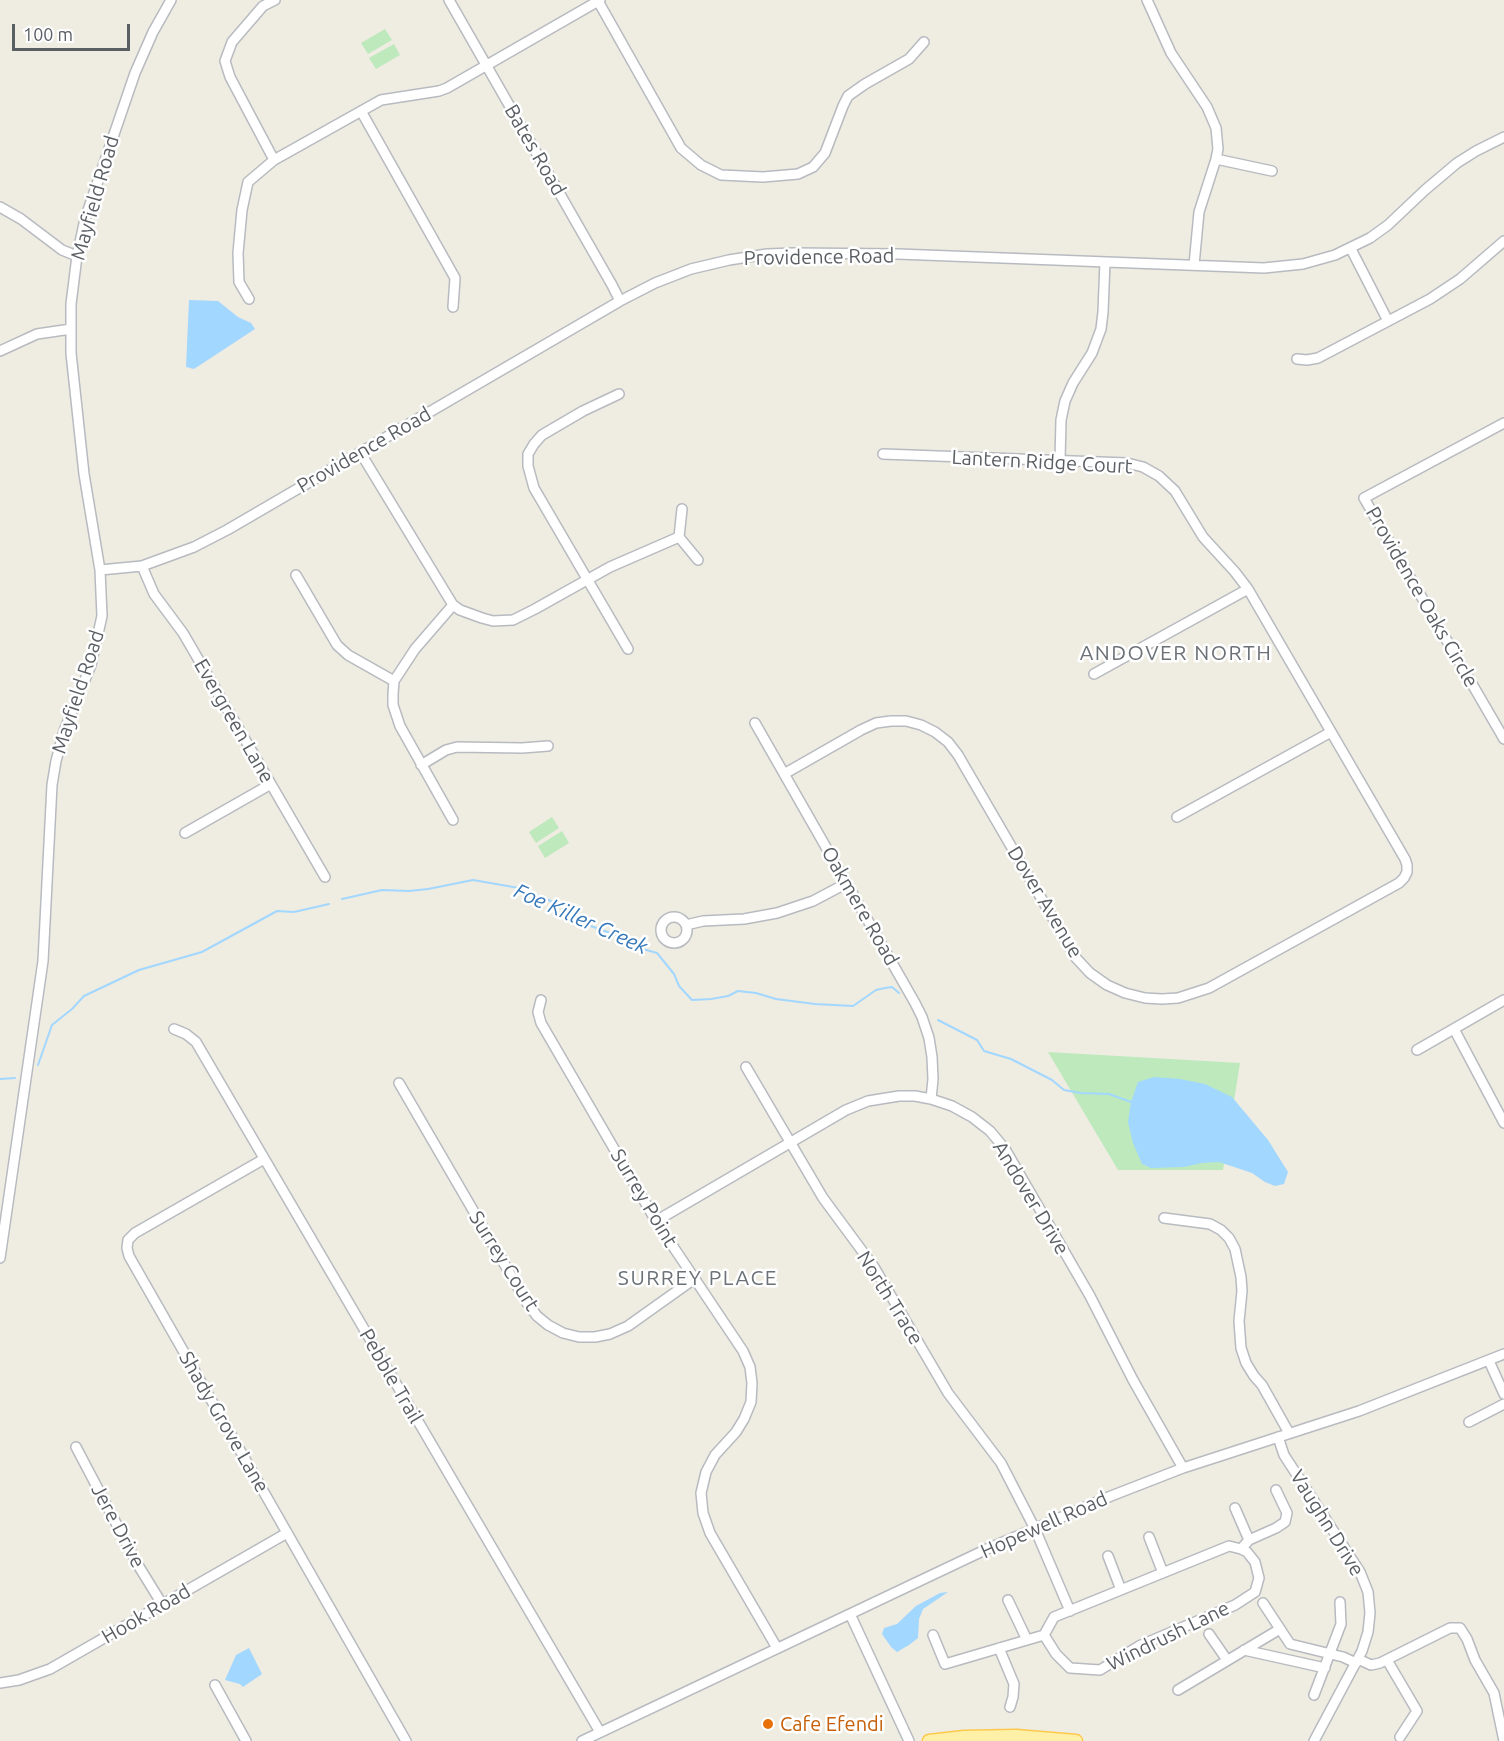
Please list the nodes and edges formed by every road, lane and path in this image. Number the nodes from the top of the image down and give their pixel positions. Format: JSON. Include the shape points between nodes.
{"nodes":[{"id":1,"x":171,"y":0,"type":"edge"},
{"id":2,"x":275,"y":0,"type":"edge"},
{"id":3,"x":449,"y":0,"type":"edge"},
{"id":4,"x":1147,"y":0,"type":"edge"},
{"id":5,"x":599,"y":1,"type":"edge"},
{"id":6,"x":924,"y":42,"type":"dead end"},
{"id":7,"x":486,"y":66,"type":"junction"},
{"id":8,"x":361,"y":111,"type":"junction"},
{"id":9,"x":1504,"y":137,"type":"edge"},
{"id":10,"x":1216,"y":159,"type":"junction"},
{"id":11,"x":274,"y":160,"type":"junction"},
{"id":12,"x":1272,"y":171,"type":"dead end"},
{"id":13,"x":0,"y":207,"type":"edge"},
{"id":14,"x":1504,"y":241,"type":"edge"},
{"id":15,"x":1350,"y":249,"type":"junction"},
{"id":16,"x":77,"y":256,"type":"junction"},
{"id":17,"x":1105,"y":262,"type":"junction"},
{"id":18,"x":1194,"y":265,"type":"junction"},
{"id":19,"x":249,"y":299,"type":"dead end"},
{"id":20,"x":620,"y":301,"type":"junction"},
{"id":21,"x":453,"y":307,"type":"dead end"},
{"id":22,"x":1389,"y":321,"type":"junction"},
{"id":23,"x":70,"y":329,"type":"junction"},
{"id":24,"x":0,"y":351,"type":"edge"},
{"id":25,"x":1297,"y":359,"type":"dead end"},
{"id":26,"x":619,"y":394,"type":"dead end"},
{"id":27,"x":1504,"y":423,"type":"edge"},
{"id":28,"x":360,"y":452,"type":"junction"},
{"id":29,"x":883,"y":454,"type":"dead end"},
{"id":30,"x":1060,"y":460,"type":"junction"},
{"id":31,"x":682,"y":509,"type":"dead end"},
{"id":32,"x":679,"y":537,"type":"junction"},
{"id":33,"x":698,"y":560,"type":"dead end"},
{"id":34,"x":142,"y":566,"type":"junction"},
{"id":35,"x":100,"y":570,"type":"junction"},
{"id":36,"x":296,"y":575,"type":"dead end"},
{"id":37,"x":588,"y":579,"type":"junction"},
{"id":38,"x":1248,"y":589,"type":"junction"},
{"id":39,"x":453,"y":605,"type":"junction"},
{"id":40,"x":628,"y":649,"type":"dead end"},
{"id":41,"x":1094,"y":674,"type":"dead end"},
{"id":42,"x":394,"y":681,"type":"junction"},
{"id":43,"x":755,"y":723,"type":"dead end"},
{"id":44,"x":1331,"y":732,"type":"junction"},
{"id":45,"x":1504,"y":739,"type":"edge"},
{"id":46,"x":548,"y":746,"type":"dead end"},
{"id":47,"x":421,"y":765,"type":"junction"},
{"id":48,"x":784,"y":774,"type":"junction"},
{"id":49,"x":271,"y":784,"type":"junction"},
{"id":50,"x":1177,"y":817,"type":"dead end"},
{"id":51,"x":453,"y":820,"type":"dead end"},
{"id":52,"x":185,"y":833,"type":"dead end"},
{"id":53,"x":1407,"y":872,"type":"joint"},
{"id":54,"x":325,"y":877,"type":"dead end"},
{"id":55,"x":847,"y":883,"type":"junction"},
{"id":56,"x":686,"y":925,"type":"dead end"},
{"id":57,"x":541,"y":1000,"type":"dead end"},
{"id":58,"x":1504,"y":1000,"type":"edge"},
{"id":59,"x":174,"y":1029,"type":"dead end"},
{"id":60,"x":1454,"y":1029,"type":"junction"},
{"id":61,"x":1417,"y":1050,"type":"dead end"},
{"id":62,"x":746,"y":1067,"type":"dead end"},
{"id":63,"x":399,"y":1083,"type":"dead end"},
{"id":64,"x":931,"y":1099,"type":"junction"},
{"id":65,"x":1504,"y":1123,"type":"edge"},
{"id":66,"x":790,"y":1143,"type":"junction"},
{"id":67,"x":264,"y":1159,"type":"junction"},
{"id":68,"x":4,"y":1199,"type":"edge"},
{"id":69,"x":1164,"y":1218,"type":"dead end"},
{"id":70,"x":656,"y":1221,"type":"junction"},
{"id":71,"x":0,"y":1258,"type":"edge"},
{"id":72,"x":694,"y":1280,"type":"junction"},
{"id":73,"x":1504,"y":1354,"type":"edge"},
{"id":74,"x":1489,"y":1360,"type":"junction"},
{"id":75,"x":1504,"y":1394,"type":"edge"},
{"id":76,"x":1504,"y":1404,"type":"edge"},
{"id":77,"x":1469,"y":1422,"type":"dead end"},
{"id":78,"x":1289,"y":1433,"type":"junction"},
{"id":79,"x":1278,"y":1437,"type":"junction"},
{"id":80,"x":76,"y":1447,"type":"dead end"},
{"id":81,"x":1183,"y":1468,"type":"junction"},
{"id":82,"x":1276,"y":1490,"type":"dead end"},
{"id":83,"x":1234,"y":1508,"type":"dead end"},
{"id":84,"x":1035,"y":1529,"type":"junction"},
{"id":85,"x":287,"y":1533,"type":"junction"},
{"id":86,"x":1149,"y":1537,"type":"dead end"},
{"id":87,"x":1249,"y":1540,"type":"junction"},
{"id":88,"x":1241,"y":1549,"type":"junction"},
{"id":89,"x":1108,"y":1556,"type":"dead end"},
{"id":90,"x":1163,"y":1573,"type":"junction"},
{"id":91,"x":1121,"y":1590,"type":"junction"},
{"id":92,"x":1008,"y":1600,"type":"dead end"},
{"id":93,"x":1340,"y":1602,"type":"dead end"},
{"id":94,"x":1263,"y":1603,"type":"dead end"},
{"id":95,"x":162,"y":1604,"type":"junction"},
{"id":96,"x":1070,"y":1611,"type":"junction"},
{"id":97,"x":850,"y":1614,"type":"junction"},
{"id":98,"x":1280,"y":1629,"type":"junction"},
{"id":99,"x":1209,"y":1634,"type":"dead end"},
{"id":100,"x":933,"y":1635,"type":"dead end"},
{"id":101,"x":1044,"y":1635,"type":"junction"},
{"id":102,"x":1027,"y":1640,"type":"junction"},
{"id":103,"x":777,"y":1648,"type":"junction"},
{"id":104,"x":999,"y":1648,"type":"junction"},
{"id":105,"x":1244,"y":1650,"type":"junction"},
{"id":106,"x":1330,"y":1654,"type":"junction"},
{"id":107,"x":1227,"y":1660,"type":"junction"},
{"id":108,"x":1387,"y":1660,"type":"junction"},
{"id":109,"x":1357,"y":1661,"type":"junction"},
{"id":110,"x":1324,"y":1668,"type":"junction"},
{"id":111,"x":0,"y":1683,"type":"edge"},
{"id":112,"x":214,"y":1685,"type":"dead end"},
{"id":113,"x":1178,"y":1690,"type":"dead end"},
{"id":114,"x":1314,"y":1695,"type":"dead end"},
{"id":115,"x":1010,"y":1707,"type":"dead end"},
{"id":116,"x":600,"y":1732,"type":"junction"},
{"id":117,"x":1400,"y":1737,"type":"dead end"},
{"id":118,"x":990,"y":1739,"type":"edge"},
{"id":119,"x":246,"y":1741,"type":"edge"},
{"id":120,"x":406,"y":1741,"type":"edge"},
{"id":121,"x":582,"y":1741,"type":"edge"},
{"id":122,"x":909,"y":1741,"type":"edge"},
{"id":123,"x":929,"y":1741,"type":"edge"},
{"id":124,"x":1076,"y":1741,"type":"edge"},
{"id":125,"x":1314,"y":1741,"type":"edge"},
{"id":126,"x":1504,"y":1741,"type":"edge"}],
"edges":[{"from":1,"to":16,"type":"street","name":"Mayfield Road","via":[[135,73],[85,219]]},
{"from":2,"to":11,"type":"street","via":[[263,6],[232,42],[225,61]]},
{"from":3,"to":7,"type":"street","name":"Bates Road"},
{"from":4,"to":10,"type":"street","via":[[1171,53],[1213,117],[1218,137]]},
{"from":5,"to":6,"type":"street","via":[[681,148],[721,175],[764,177],[798,174],[813,167],[825,153],[848,96],[909,59]]},
{"from":5,"to":7,"type":"street"},
{"from":7,"to":8,"type":"street","via":[[439,91],[381,100]]},
{"from":7,"to":20,"type":"street","name":"Bates Road"},
{"from":8,"to":11,"type":"street"},
{"from":8,"to":21,"type":"street","via":[[455,278]]},
{"from":9,"to":15,"type":"street","name":"Providence Road","via":[[1457,163],[1388,225]]},
{"from":10,"to":12,"type":"street"},
{"from":10,"to":18,"type":"street","via":[[1198,212]]},
{"from":11,"to":19,"type":"street","via":[[248,182],[242,210],[239,282]]},
{"from":13,"to":16,"type":"street"},
{"from":14,"to":22,"type":"street","via":[[1446,289]]},
{"from":15,"to":18,"type":"street","name":"Providence Road","via":[[1287,267]]},
{"from":15,"to":22,"type":"street"},
{"from":16,"to":23,"type":"street","name":"Mayfield Road"},
{"from":17,"to":18,"type":"street","name":"Providence Road"},
{"from":17,"to":20,"type":"street","name":"Providence Road","via":[[898,254],[766,254],[691,269]]},
{"from":17,"to":30,"type":"street","via":[[1101,329],[1065,401]]},
{"from":20,"to":28,"type":"street","name":"Providence Road"},
{"from":22,"to":25,"type":"street","via":[[1318,358]]},
{"from":23,"to":24,"type":"street","via":[[37,334]]},
{"from":23,"to":35,"type":"street","name":"Mayfield Road","via":[[79,433]]},
{"from":26,"to":37,"type":"street","via":[[551,428],[528,454],[534,488]]},
{"from":27,"to":45,"type":"street","name":"Providence Oaks Circle","via":[[1364,498]]},
{"from":28,"to":34,"type":"street","name":"Providence Road","via":[[227,530]]},
{"from":28,"to":39,"type":"street"},
{"from":29,"to":30,"type":"street","name":"Lantern Ridge Court"},
{"from":30,"to":38,"type":"street","name":"Lantern Ridge Court","via":[[1127,463],[1159,476],[1175,491],[1203,537]]},
{"from":31,"to":32,"type":"street"},
{"from":32,"to":33,"type":"street"},
{"from":32,"to":37,"type":"street"},
{"from":34,"to":35,"type":"street","name":"Providence Road"},
{"from":34,"to":49,"type":"street","name":"Evergreen Lane","via":[[154,594],[183,633]]},
{"from":35,"to":68,"type":"street","name":"Mayfield Road","via":[[102,616],[94,655],[64,731],[52,785],[43,961]]},
{"from":36,"to":42,"type":"street","via":[[337,645]]},
{"from":37,"to":39,"type":"street","via":[[513,620],[493,621]]},
{"from":37,"to":40,"type":"street"},
{"from":38,"to":41,"type":"street"},
{"from":38,"to":44,"type":"street","name":"Lantern Ridge Court"},
{"from":39,"to":42,"type":"street","via":[[415,649]]},
{"from":42,"to":47,"type":"street","via":[[393,705]]},
{"from":43,"to":48,"type":"street","name":"Oakmere Road"},
{"from":44,"to":50,"type":"street"},
{"from":44,"to":53,"type":"street","name":"Lantern Ridge Court","via":[[1405,859]]},
{"from":46,"to":47,"type":"street","via":[[458,747]]},
{"from":47,"to":51,"type":"street"},
{"from":48,"to":53,"type":"street","name":"Dover Avenue","via":[[876,723],[906,721],[935,732],[958,755],[1076,958],[1107,985],[1145,998],[1179,998],[1209,988],[1398,883]]},
{"from":48,"to":55,"type":"street","name":"Oakmere Road"},
{"from":49,"to":52,"type":"street"},
{"from":49,"to":54,"type":"street","name":"Evergreen Lane"},
{"from":55,"to":56,"type":"street","via":[[813,901],[777,913]]},
{"from":55,"to":64,"type":"street","name":"Oakmere Road","via":[[922,1017],[932,1057]]},
{"from":57,"to":70,"type":"street","name":"Surrey Point","via":[[541,1023]]},
{"from":58,"to":60,"type":"street"},
{"from":59,"to":67,"type":"street","name":"Pebble Trail","via":[[196,1041]]},
{"from":60,"to":61,"type":"street"},
{"from":60,"to":65,"type":"street"},
{"from":62,"to":66,"type":"street","name":"North Trace"},
{"from":63,"to":72,"type":"street","name":"Surrey Court","via":[[527,1303],[548,1325],[579,1337],[610,1334],[628,1326]]},
{"from":64,"to":66,"type":"street","name":"Andover Drive","via":[[899,1096],[868,1101]]},
{"from":64,"to":81,"type":"street","name":"Andover Drive","via":[[972,1117],[1005,1149]]},
{"from":66,"to":70,"type":"street","name":"Andover Drive"},
{"from":66,"to":84,"type":"street","name":"North Trace","via":[[823,1198],[874,1267],[948,1393],[1000,1463]]},
{"from":67,"to":85,"type":"street","name":"Shady Grove Lane","via":[[135,1233],[127,1248]]},
{"from":67,"to":116,"type":"street","name":"Pebble Trail"},
{"from":68,"to":71,"type":"street","name":"Mayfield Road"},
{"from":69,"to":78,"type":"street","via":[[1210,1224],[1229,1238],[1241,1277],[1241,1348],[1246,1363]]},
{"from":70,"to":72,"type":"street","name":"Surrey Point"},
{"from":72,"to":103,"type":"street","name":"Surrey Point","via":[[743,1351],[752,1383],[751,1402],[744,1419],[706,1472],[701,1493],[703,1513],[710,1533]]},
{"from":73,"to":74,"type":"street","name":"Hopewell Road"},
{"from":74,"to":75,"type":"street"},
{"from":74,"to":78,"type":"street","name":"Hopewell Road","via":[[1359,1411]]},
{"from":76,"to":77,"type":"street"},
{"from":78,"to":79,"type":"street","name":"Hopewell Road"},
{"from":79,"to":81,"type":"street","name":"Hopewell Road"},
{"from":79,"to":109,"type":"street","name":"Vaughn Drive","via":[[1284,1455],[1360,1572],[1368,1592],[1368,1632]]},
{"from":80,"to":95,"type":"street","name":"Jere Drive"},
{"from":81,"to":84,"type":"street","name":"Hopewell Road"},
{"from":82,"to":87,"type":"street","via":[[1287,1513],[1285,1522]]},
{"from":83,"to":87,"type":"street"},
{"from":84,"to":96,"type":"street"},
{"from":84,"to":97,"type":"street","name":"Hopewell Road"},
{"from":85,"to":95,"type":"street","name":"Hook Road"},
{"from":85,"to":120,"type":"street","name":"Shady Grove Lane"},
{"from":86,"to":90,"type":"street"},
{"from":87,"to":88,"type":"street"},
{"from":88,"to":90,"type":"street","via":[[1229,1546]]},
{"from":88,"to":101,"type":"street","name":"Windrush Lane","via":[[1255,1562],[1259,1578],[1255,1592],[1235,1605],[1139,1646],[1100,1670],[1071,1668]]},
{"from":89,"to":91,"type":"street"},
{"from":90,"to":91,"type":"street"},
{"from":91,"to":96,"type":"street"},
{"from":92,"to":102,"type":"street"},
{"from":93,"to":106,"type":"street","via":[[1341,1624]]},
{"from":94,"to":98,"type":"street"},
{"from":95,"to":111,"type":"street","name":"Hook Road","via":[[50,1669]]},
{"from":96,"to":101,"type":"street","via":[[1054,1617]]},
{"from":97,"to":103,"type":"street","name":"Hopewell Road"},
{"from":97,"to":122,"type":"street"},
{"from":98,"to":105,"type":"street"},
{"from":98,"to":106,"type":"street","via":[[1290,1644]]},
{"from":99,"to":107,"type":"street"},
{"from":100,"to":104,"type":"street","via":[[945,1664]]},
{"from":101,"to":102,"type":"street"},
{"from":102,"to":104,"type":"street"},
{"from":103,"to":116,"type":"street","name":"Hopewell Road"},
{"from":104,"to":115,"type":"street","via":[[1014,1684]]},
{"from":105,"to":107,"type":"street"},
{"from":105,"to":110,"type":"street"},
{"from":106,"to":109,"type":"street"},
{"from":106,"to":110,"type":"street"},
{"from":107,"to":113,"type":"street"},
{"from":108,"to":109,"type":"street","via":[[1371,1665]]},
{"from":108,"to":117,"type":"street","via":[[1417,1711]]},
{"from":108,"to":126,"type":"street","via":[[1450,1628],[1460,1628],[1494,1693]]},
{"from":109,"to":125,"type":"street","name":"Vaughn Drive"},
{"from":110,"to":114,"type":"street"},
{"from":112,"to":119,"type":"street"},
{"from":116,"to":121,"type":"street","name":"Hopewell Road"},
{"from":118,"to":123,"type":"main road"},
{"from":118,"to":124,"type":"main road","via":[[1025,1736]]}]}
